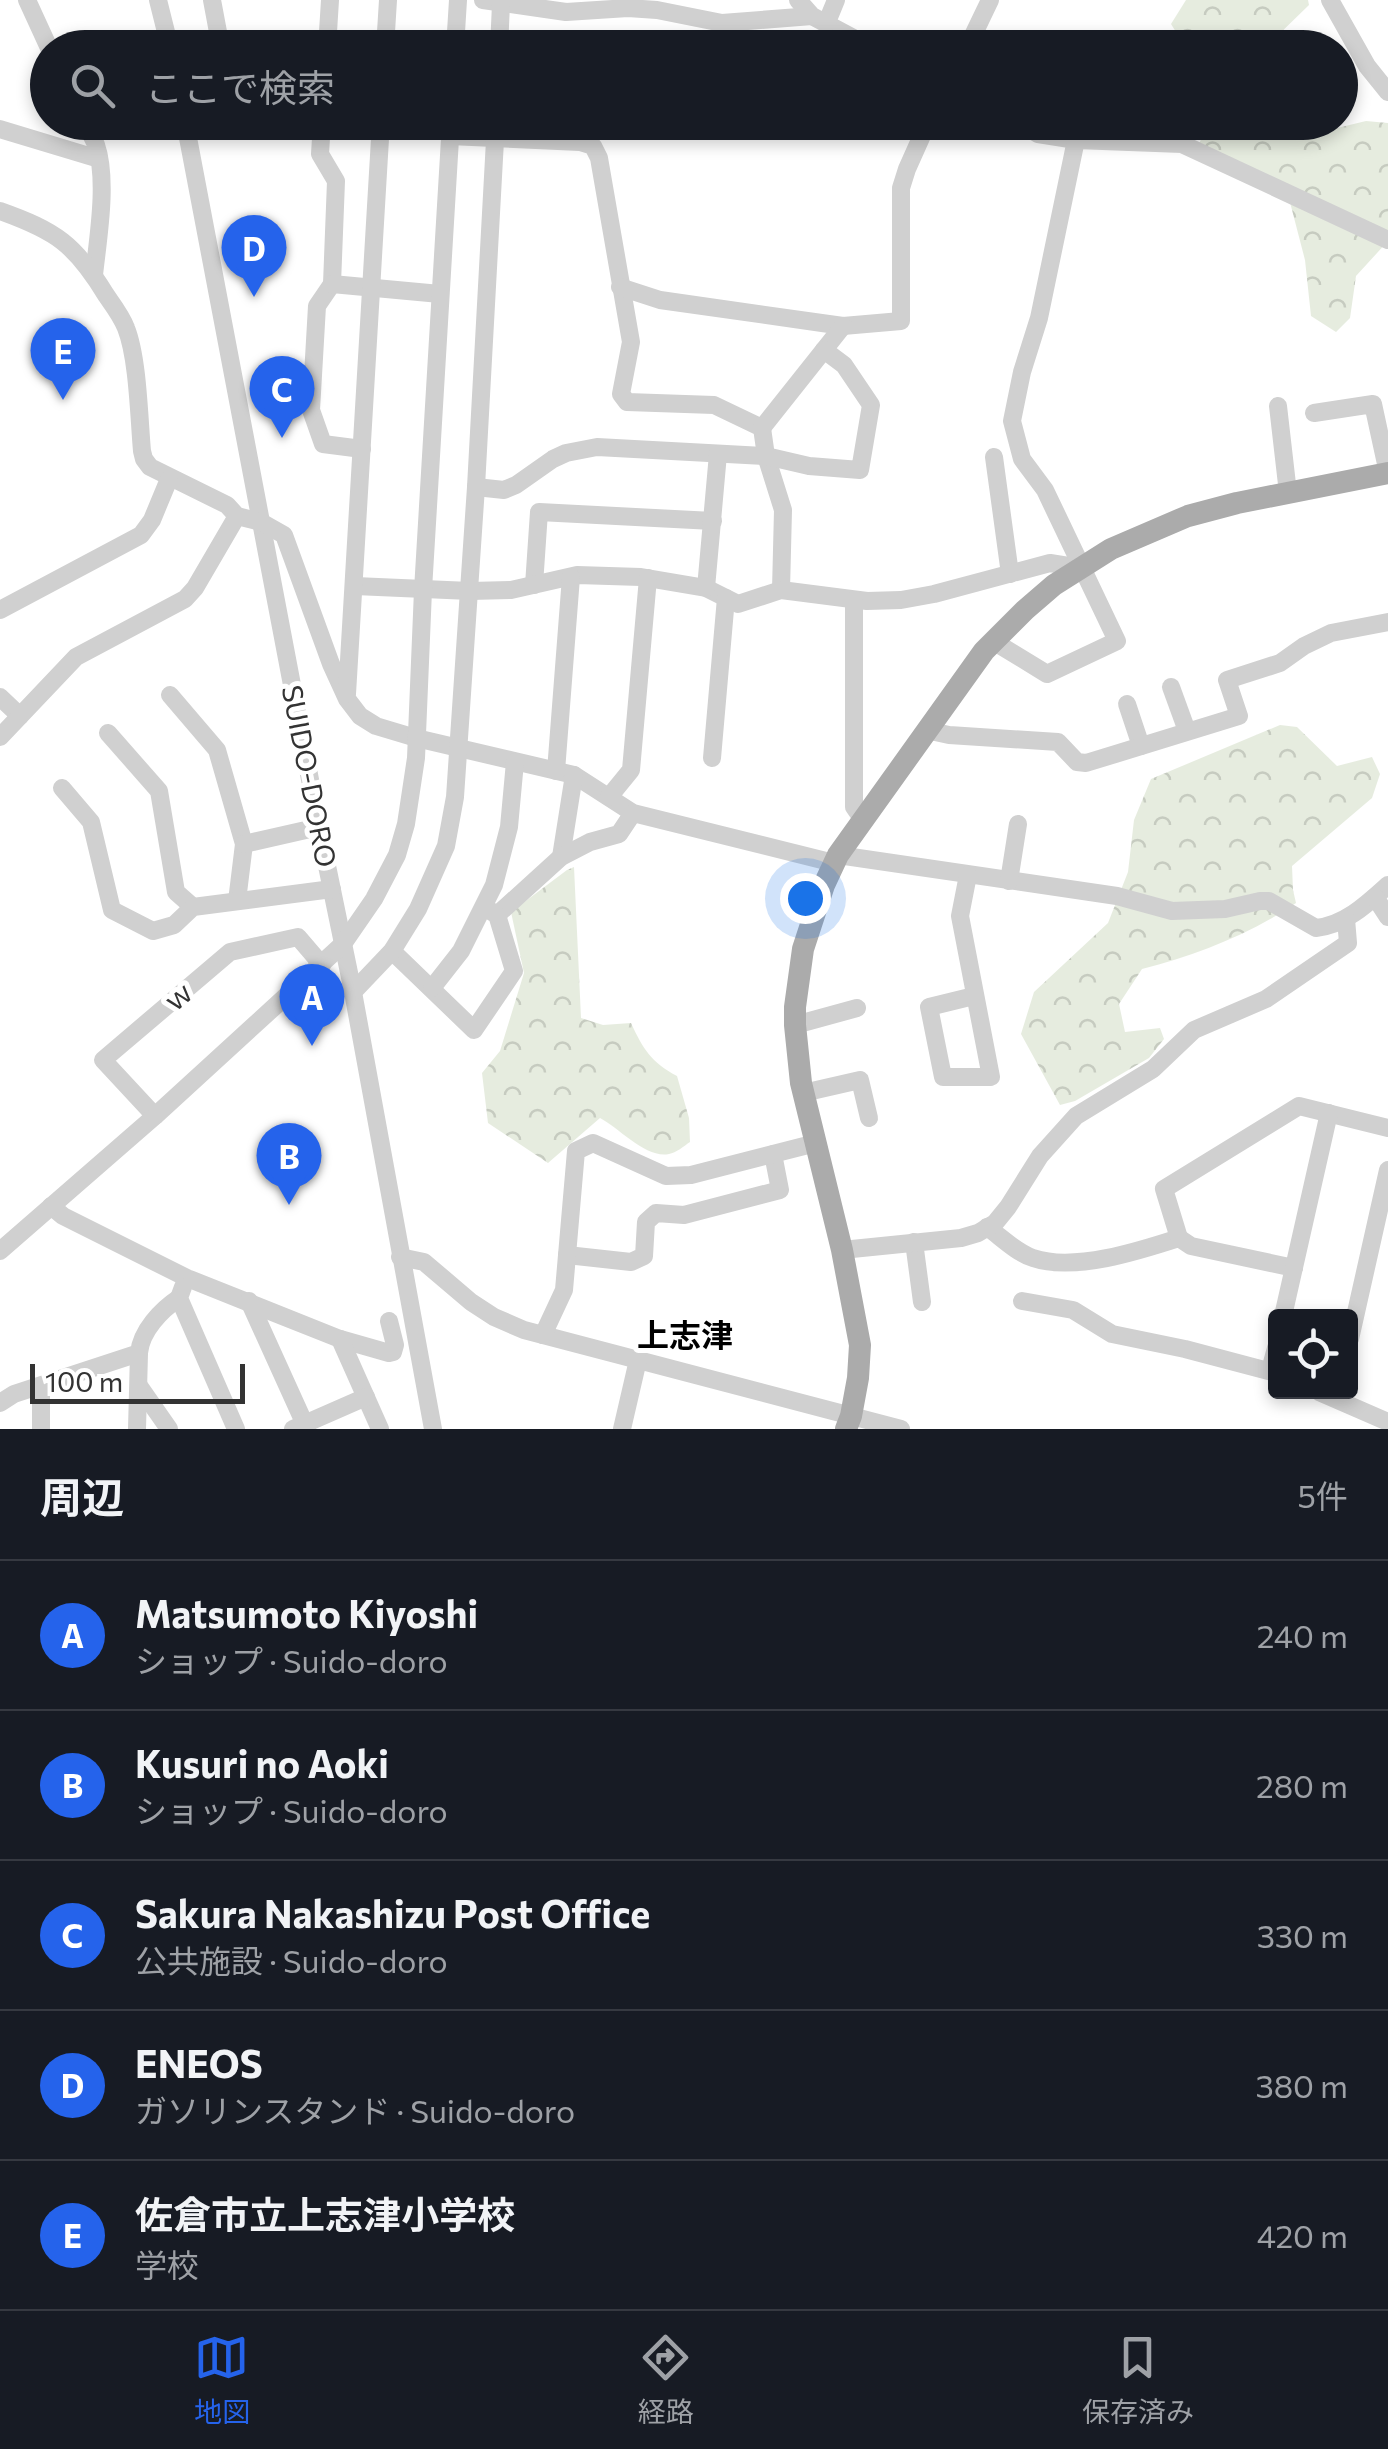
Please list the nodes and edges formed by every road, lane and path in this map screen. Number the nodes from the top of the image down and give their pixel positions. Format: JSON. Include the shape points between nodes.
{"nodes":[{"id":1,"x":27,"y":0,"type":"edge"},
{"id":2,"x":158,"y":0,"type":"edge"},
{"id":3,"x":212,"y":0,"type":"edge"},
{"id":4,"x":330,"y":0,"type":"edge"},
{"id":5,"x":388,"y":0,"type":"edge"},
{"id":6,"x":458,"y":0,"type":"edge"},
{"id":7,"x":798,"y":0,"type":"edge"},
{"id":8,"x":836,"y":0,"type":"edge"},
{"id":9,"x":1330,"y":0,"type":"edge"},
{"id":10,"x":492,"y":2,"type":"edge"},
{"id":11,"x":985,"y":2,"type":"edge"},
{"id":12,"x":820,"y":19,"type":"junction"},
{"id":13,"x":41,"y":30,"type":"edge"},
{"id":14,"x":166,"y":30,"type":"edge"},
{"id":15,"x":218,"y":30,"type":"edge"},
{"id":16,"x":328,"y":30,"type":"edge"},
{"id":17,"x":386,"y":30,"type":"edge"},
{"id":18,"x":457,"y":30,"type":"edge"},
{"id":19,"x":496,"y":30,"type":"edge"},
{"id":20,"x":840,"y":30,"type":"edge"},
{"id":21,"x":974,"y":30,"type":"edge"},
{"id":22,"x":1347,"y":30,"type":"edge"},
{"id":23,"x":1358,"y":50,"type":"edge"},
{"id":24,"x":1388,"y":92,"type":"edge"},
{"id":25,"x":0,"y":129,"type":"edge"},
{"id":26,"x":30,"y":138,"type":"edge"},
{"id":27,"x":36,"y":140,"type":"edge"},
{"id":28,"x":94,"y":140,"type":"edge"},
{"id":29,"x":188,"y":140,"type":"edge"},
{"id":30,"x":321,"y":140,"type":"edge"},
{"id":31,"x":380,"y":140,"type":"edge"},
{"id":32,"x":450,"y":140,"type":"edge"},
{"id":33,"x":494,"y":140,"type":"edge"},
{"id":34,"x":566,"y":140,"type":"edge"},
{"id":35,"x":920,"y":140,"type":"edge"},
{"id":36,"x":1076,"y":140,"type":"joint"},
{"id":37,"x":98,"y":159,"type":"junction"},
{"id":38,"x":0,"y":211,"type":"edge"},
{"id":39,"x":1388,"y":240,"type":"edge"},
{"id":40,"x":94,"y":275,"type":"junction"},
{"id":41,"x":332,"y":284,"type":"junction"},
{"id":42,"x":620,"y":287,"type":"junction"},
{"id":43,"x":372,"y":288,"type":"junction"},
{"id":44,"x":440,"y":294,"type":"junction"},
{"id":45,"x":843,"y":326,"type":"junction"},
{"id":46,"x":824,"y":350,"type":"junction"},
{"id":47,"x":1278,"y":406,"type":"dead end"},
{"id":48,"x":1314,"y":413,"type":"dead end"},
{"id":49,"x":762,"y":428,"type":"junction"},
{"id":50,"x":362,"y":449,"type":"junction"},
{"id":51,"x":718,"y":454,"type":"junction"},
{"id":52,"x":766,"y":456,"type":"junction"},
{"id":53,"x":994,"y":457,"type":"dead end"},
{"id":54,"x":1388,"y":473,"type":"edge"},
{"id":55,"x":170,"y":479,"type":"junction"},
{"id":56,"x":476,"y":487,"type":"junction"},
{"id":57,"x":1288,"y":493,"type":"junction"},
{"id":58,"x":237,"y":516,"type":"junction"},
{"id":59,"x":713,"y":521,"type":"junction"},
{"id":60,"x":261,"y":522,"type":"junction"},
{"id":61,"x":1081,"y":568,"type":"junction"},
{"id":62,"x":1010,"y":574,"type":"junction"},
{"id":63,"x":571,"y":577,"type":"junction"},
{"id":64,"x":648,"y":578,"type":"junction"},
{"id":65,"x":534,"y":585,"type":"junction"},
{"id":66,"x":355,"y":586,"type":"junction"},
{"id":67,"x":706,"y":588,"type":"junction"},
{"id":68,"x":423,"y":590,"type":"junction"},
{"id":69,"x":781,"y":590,"type":"junction"},
{"id":70,"x":470,"y":592,"type":"junction"},
{"id":71,"x":726,"y":598,"type":"junction"},
{"id":72,"x":854,"y":600,"type":"junction"},
{"id":73,"x":0,"y":610,"type":"edge"},
{"id":74,"x":1388,"y":622,"type":"edge"},
{"id":75,"x":993,"y":642,"type":"junction"},
{"id":76,"x":1171,"y":687,"type":"dead end"},
{"id":77,"x":170,"y":695,"type":"dead end"},
{"id":78,"x":0,"y":698,"type":"edge"},
{"id":79,"x":346,"y":700,"type":"junction"},
{"id":80,"x":1127,"y":704,"type":"dead end"},
{"id":81,"x":20,"y":716,"type":"junction"},
{"id":82,"x":926,"y":730,"type":"junction"},
{"id":83,"x":1187,"y":731,"type":"junction"},
{"id":84,"x":108,"y":733,"type":"dead end"},
{"id":85,"x":0,"y":738,"type":"edge"},
{"id":86,"x":416,"y":738,"type":"junction"},
{"id":87,"x":1141,"y":746,"type":"junction"},
{"id":88,"x":459,"y":748,"type":"junction"},
{"id":89,"x":712,"y":758,"type":"dead end"},
{"id":90,"x":515,"y":762,"type":"junction"},
{"id":91,"x":566,"y":773,"type":"junction"},
{"id":92,"x":62,"y":788,"type":"dead end"},
{"id":93,"x":609,"y":797,"type":"junction"},
{"id":94,"x":633,"y":813,"type":"junction"},
{"id":95,"x":863,"y":820,"type":"junction"},
{"id":96,"x":1018,"y":824,"type":"dead end"},
{"id":97,"x":319,"y":827,"type":"junction"},
{"id":98,"x":244,"y":844,"type":"junction"},
{"id":99,"x":561,"y":858,"type":"junction"},
{"id":100,"x":836,"y":859,"type":"junction"},
{"id":101,"x":968,"y":874,"type":"junction"},
{"id":102,"x":1009,"y":881,"type":"junction"},
{"id":103,"x":332,"y":889,"type":"junction"},
{"id":104,"x":1381,"y":891,"type":"edge"},
{"id":105,"x":237,"y":902,"type":"junction"},
{"id":106,"x":193,"y":907,"type":"junction"},
{"id":107,"x":490,"y":911,"type":"junction"},
{"id":108,"x":1388,"y":917,"type":"edge"},
{"id":109,"x":1346,"y":919,"type":"junction"},
{"id":110,"x":344,"y":944,"type":"junction"},
{"id":111,"x":392,"y":951,"type":"junction"},
{"id":112,"x":322,"y":965,"type":"junction"},
{"id":113,"x":432,"y":988,"type":"junction"},
{"id":114,"x":354,"y":992,"type":"junction"},
{"id":115,"x":974,"y":996,"type":"junction"},
{"id":116,"x":857,"y":1008,"type":"dead end"},
{"id":117,"x":795,"y":1025,"type":"junction"},
{"id":118,"x":803,"y":1093,"type":"junction"},
{"id":119,"x":1329,"y":1113,"type":"junction"},
{"id":120,"x":155,"y":1116,"type":"junction"},
{"id":121,"x":869,"y":1118,"type":"dead end"},
{"id":122,"x":1388,"y":1128,"type":"edge"},
{"id":123,"x":816,"y":1143,"type":"junction"},
{"id":124,"x":772,"y":1154,"type":"junction"},
{"id":125,"x":1388,"y":1170,"type":"edge"},
{"id":126,"x":51,"y":1206,"type":"junction"},
{"id":127,"x":988,"y":1228,"type":"junction"},
{"id":128,"x":1179,"y":1238,"type":"junction"},
{"id":129,"x":914,"y":1242,"type":"junction"},
{"id":130,"x":842,"y":1250,"type":"junction"},
{"id":131,"x":0,"y":1251,"type":"edge"},
{"id":132,"x":567,"y":1254,"type":"junction"},
{"id":133,"x":400,"y":1258,"type":"junction"},
{"id":134,"x":1294,"y":1268,"type":"junction"},
{"id":135,"x":187,"y":1278,"type":"junction"},
{"id":136,"x":179,"y":1298,"type":"junction"},
{"id":137,"x":249,"y":1300,"type":"junction"},
{"id":138,"x":1022,"y":1301,"type":"dead end"},
{"id":139,"x":922,"y":1302,"type":"dead end"},
{"id":140,"x":1285,"y":1309,"type":"edge"},
{"id":141,"x":1357,"y":1309,"type":"edge"},
{"id":142,"x":389,"y":1321,"type":"dead end"},
{"id":143,"x":543,"y":1335,"type":"junction"},
{"id":144,"x":340,"y":1338,"type":"junction"},
{"id":145,"x":139,"y":1353,"type":"junction"},
{"id":146,"x":638,"y":1360,"type":"junction"},
{"id":147,"x":1268,"y":1371,"type":"edge"},
{"id":148,"x":41,"y":1386,"type":"junction"},
{"id":149,"x":139,"y":1386,"type":"junction"},
{"id":150,"x":366,"y":1397,"type":"junction"},
{"id":151,"x":1344,"y":1399,"type":"edge"},
{"id":152,"x":0,"y":1402,"type":"edge"},
{"id":153,"x":1388,"y":1422,"type":"edge"},
{"id":154,"x":859,"y":1424,"type":"edge"},
{"id":155,"x":301,"y":1427,"type":"edge"},
{"id":156,"x":40,"y":1429,"type":"edge"},
{"id":157,"x":137,"y":1429,"type":"edge"},
{"id":158,"x":168,"y":1429,"type":"edge"},
{"id":159,"x":236,"y":1429,"type":"edge"},
{"id":160,"x":380,"y":1429,"type":"edge"},
{"id":161,"x":432,"y":1429,"type":"edge"},
{"id":162,"x":622,"y":1429,"type":"edge"},
{"id":163,"x":901,"y":1429,"type":"edge"}],
"edges":[{"from":1,"to":13,"type":"street"},
{"from":2,"to":14,"type":"street"},
{"from":3,"to":15,"type":"street"},
{"from":4,"to":16,"type":"street"},
{"from":5,"to":17,"type":"street"},
{"from":6,"to":18,"type":"street"},
{"from":7,"to":12,"type":"street"},
{"from":8,"to":12,"type":"street"},
{"from":9,"to":22,"type":"street"},
{"from":10,"to":12,"type":"street","via":[[566,12],[657,10],[722,23]]},
{"from":10,"to":19,"type":"street"},
{"from":11,"to":21,"type":"street"},
{"from":12,"to":20,"type":"street"},
{"from":23,"to":24,"type":"street"},
{"from":25,"to":26,"type":"street"},
{"from":27,"to":37,"type":"street"},
{"from":28,"to":37,"type":"street"},
{"from":29,"to":60,"type":"street","name":"SUIDO-DORO"},
{"from":30,"to":41,"type":"street","via":[[320,154],[336,181]]},
{"from":31,"to":43,"type":"street"},
{"from":32,"to":44,"type":"street"},
{"from":33,"to":56,"type":"street"},
{"from":34,"to":42,"type":"street","via":[[594,146],[599,158]]},
{"from":35,"to":45,"type":"street","via":[[901,188],[901,321]]},
{"from":36,"to":39,"type":"street","via":[[1182,144]]},
{"from":36,"to":61,"type":"street","via":[[1012,421],[1022,459],[1045,490]]},
{"from":37,"to":40,"type":"street"},
{"from":38,"to":40,"type":"street","via":[[66,242]]},
{"from":40,"to":55,"type":"street","via":[[126,328],[144,459]]},
{"from":41,"to":43,"type":"street"},
{"from":41,"to":50,"type":"street","via":[[318,306],[311,410],[323,444]]},
{"from":42,"to":45,"type":"street","via":[[660,300]]},
{"from":42,"to":49,"type":"street","via":[[630,342],[621,394],[627,402],[714,405]]},
{"from":43,"to":44,"type":"street"},
{"from":43,"to":50,"type":"street"},
{"from":44,"to":68,"type":"street"},
{"from":45,"to":46,"type":"street"},
{"from":46,"to":49,"type":"street"},
{"from":46,"to":52,"type":"street","via":[[844,365],[871,405],[860,470]]},
{"from":47,"to":57,"type":"street"},
{"from":48,"to":54,"type":"street","via":[[1373,404]]},
{"from":49,"to":52,"type":"street"},
{"from":50,"to":66,"type":"street"},
{"from":51,"to":52,"type":"street"},
{"from":51,"to":56,"type":"street","via":[[589,447],[553,459],[504,490]]},
{"from":51,"to":59,"type":"street"},
{"from":52,"to":69,"type":"street","via":[[783,510]]},
{"from":53,"to":62,"type":"street"},
{"from":54,"to":57,"type":"main road"},
{"from":55,"to":58,"type":"street","via":[[228,505]]},
{"from":55,"to":73,"type":"street","via":[[141,535]]},
{"from":56,"to":70,"type":"street"},
{"from":57,"to":61,"type":"main road","via":[[1188,516]]},
{"from":58,"to":60,"type":"street"},
{"from":58,"to":81,"type":"street","via":[[184,599],[76,657]]},
{"from":59,"to":65,"type":"street","via":[[539,512]]},
{"from":59,"to":67,"type":"street"},
{"from":60,"to":79,"type":"street","via":[[284,535]]},
{"from":60,"to":97,"type":"street","name":"SUIDO-DORO"},
{"from":61,"to":62,"type":"street","via":[[1050,562]]},
{"from":61,"to":75,"type":"main road"},
{"from":61,"to":75,"type":"street","via":[[1116,641],[1047,674]]},
{"from":62,"to":72,"type":"street","via":[[901,600]]},
{"from":63,"to":64,"type":"street"},
{"from":63,"to":65,"type":"street"},
{"from":63,"to":91,"type":"street"},
{"from":64,"to":67,"type":"street"},
{"from":64,"to":93,"type":"street","via":[[631,770]]},
{"from":65,"to":70,"type":"street"},
{"from":66,"to":68,"type":"street"},
{"from":66,"to":79,"type":"street"},
{"from":67,"to":71,"type":"street"},
{"from":68,"to":70,"type":"street"},
{"from":68,"to":86,"type":"street"},
{"from":69,"to":71,"type":"street","via":[[738,604]]},
{"from":69,"to":72,"type":"street"},
{"from":70,"to":88,"type":"street"},
{"from":71,"to":89,"type":"street"},
{"from":72,"to":95,"type":"street","via":[[854,807]]},
{"from":74,"to":83,"type":"street","via":[[1331,633],[1280,662],[1227,680],[1239,716]]},
{"from":75,"to":82,"type":"main road"},
{"from":76,"to":83,"type":"street"},
{"from":77,"to":98,"type":"street","via":[[217,750]]},
{"from":78,"to":81,"type":"street"},
{"from":79,"to":86,"type":"street","via":[[376,726]]},
{"from":80,"to":87,"type":"street"},
{"from":81,"to":85,"type":"street"},
{"from":82,"to":87,"type":"street","via":[[1058,742],[1086,763]]},
{"from":82,"to":95,"type":"main road"},
{"from":83,"to":87,"type":"street"},
{"from":84,"to":106,"type":"street","via":[[158,791],[176,892]]},
{"from":86,"to":88,"type":"street"},
{"from":86,"to":110,"type":"street","via":[[397,855]]},
{"from":88,"to":90,"type":"street"},
{"from":88,"to":111,"type":"street","via":[[446,846]]},
{"from":90,"to":91,"type":"street"},
{"from":90,"to":107,"type":"street"},
{"from":91,"to":93,"type":"street"},
{"from":91,"to":99,"type":"street"},
{"from":92,"to":106,"type":"street","via":[[91,822],[112,910],[152,930],[174,925]]},
{"from":93,"to":94,"type":"street"},
{"from":94,"to":99,"type":"street","via":[[619,834]]},
{"from":94,"to":100,"type":"street"},
{"from":95,"to":100,"type":"main road"},
{"from":96,"to":102,"type":"street"},
{"from":97,"to":98,"type":"street"},
{"from":97,"to":103,"type":"street","name":"SUIDO-DORO"},
{"from":98,"to":105,"type":"street"},
{"from":99,"to":107,"type":"street"},
{"from":100,"to":101,"type":"street"},
{"from":100,"to":117,"type":"main road","via":[[803,949]]},
{"from":101,"to":102,"type":"street"},
{"from":101,"to":115,"type":"street","via":[[960,916]]},
{"from":102,"to":109,"type":"street","via":[[1172,910],[1268,901],[1316,928]]},
{"from":103,"to":105,"type":"street"},
{"from":103,"to":110,"type":"street","name":"SUIDO-DORO"},
{"from":104,"to":108,"type":"street"},
{"from":104,"to":109,"type":"street"},
{"from":105,"to":106,"type":"street"},
{"from":107,"to":113,"type":"street"},
{"from":107,"to":113,"type":"street","via":[[514,970],[474,1030]]},
{"from":109,"to":127,"type":"street","via":[[1348,943],[1266,999],[1194,1030],[1153,1069],[1076,1116]]},
{"from":110,"to":112,"type":"street"},
{"from":110,"to":114,"type":"street","name":"SUIDO-DORO"},
{"from":111,"to":113,"type":"street"},
{"from":111,"to":114,"type":"street"},
{"from":112,"to":120,"type":"street"},
{"from":112,"to":120,"type":"street","name":"ｗ","via":[[298,937],[230,952],[103,1060]]},
{"from":114,"to":133,"type":"street","name":"SUIDO-DORO"},
{"from":115,"to":115,"type":"street","via":[[991,1077],[943,1077],[928,1007]]},
{"from":116,"to":117,"type":"street"},
{"from":117,"to":118,"type":"main road"},
{"from":118,"to":121,"type":"street","via":[[860,1080]]},
{"from":118,"to":123,"type":"main road"},
{"from":119,"to":122,"type":"street"},
{"from":119,"to":128,"type":"street","via":[[1299,1106],[1164,1189]]},
{"from":119,"to":134,"type":"street"},
{"from":120,"to":126,"type":"street"},
{"from":123,"to":124,"type":"street"},
{"from":123,"to":130,"type":"main road"},
{"from":124,"to":132,"type":"street","via":[[780,1190],[684,1215],[656,1213],[646,1222],[644,1256],[632,1262]]},
{"from":124,"to":132,"type":"street","via":[[666,1176],[593,1143],[576,1150]]},
{"from":125,"to":141,"type":"street"},
{"from":126,"to":131,"type":"street"},
{"from":126,"to":135,"type":"street"},
{"from":127,"to":128,"type":"street","via":[[1030,1258],[1056,1262],[1122,1257]]},
{"from":127,"to":129,"type":"street"},
{"from":128,"to":134,"type":"street"},
{"from":129,"to":130,"type":"street"},
{"from":129,"to":139,"type":"street"},
{"from":130,"to":154,"type":"main road","via":[[860,1345]]},
{"from":132,"to":143,"type":"street","via":[[564,1290]]},
{"from":133,"to":143,"type":"street","via":[[424,1262],[494,1317]]},
{"from":133,"to":161,"type":"street","name":"SUIDO-DORO"},
{"from":134,"to":140,"type":"street"},
{"from":135,"to":136,"type":"street"},
{"from":135,"to":137,"type":"street"},
{"from":136,"to":145,"type":"street","via":[[160,1313]]},
{"from":136,"to":159,"type":"street"},
{"from":137,"to":144,"type":"street"},
{"from":137,"to":155,"type":"street"},
{"from":138,"to":147,"type":"street","via":[[1072,1310],[1112,1334]]},
{"from":142,"to":144,"type":"street","via":[[389,1354]]},
{"from":143,"to":146,"type":"street"},
{"from":144,"to":150,"type":"street"},
{"from":145,"to":148,"type":"street"},
{"from":145,"to":149,"type":"street"},
{"from":146,"to":154,"type":"street"},
{"from":146,"to":162,"type":"street"},
{"from":148,"to":152,"type":"street"},
{"from":148,"to":156,"type":"street"},
{"from":149,"to":157,"type":"street"},
{"from":149,"to":158,"type":"street"},
{"from":150,"to":155,"type":"street"},
{"from":150,"to":160,"type":"street"},
{"from":151,"to":153,"type":"street"},
{"from":154,"to":163,"type":"street"}]}
